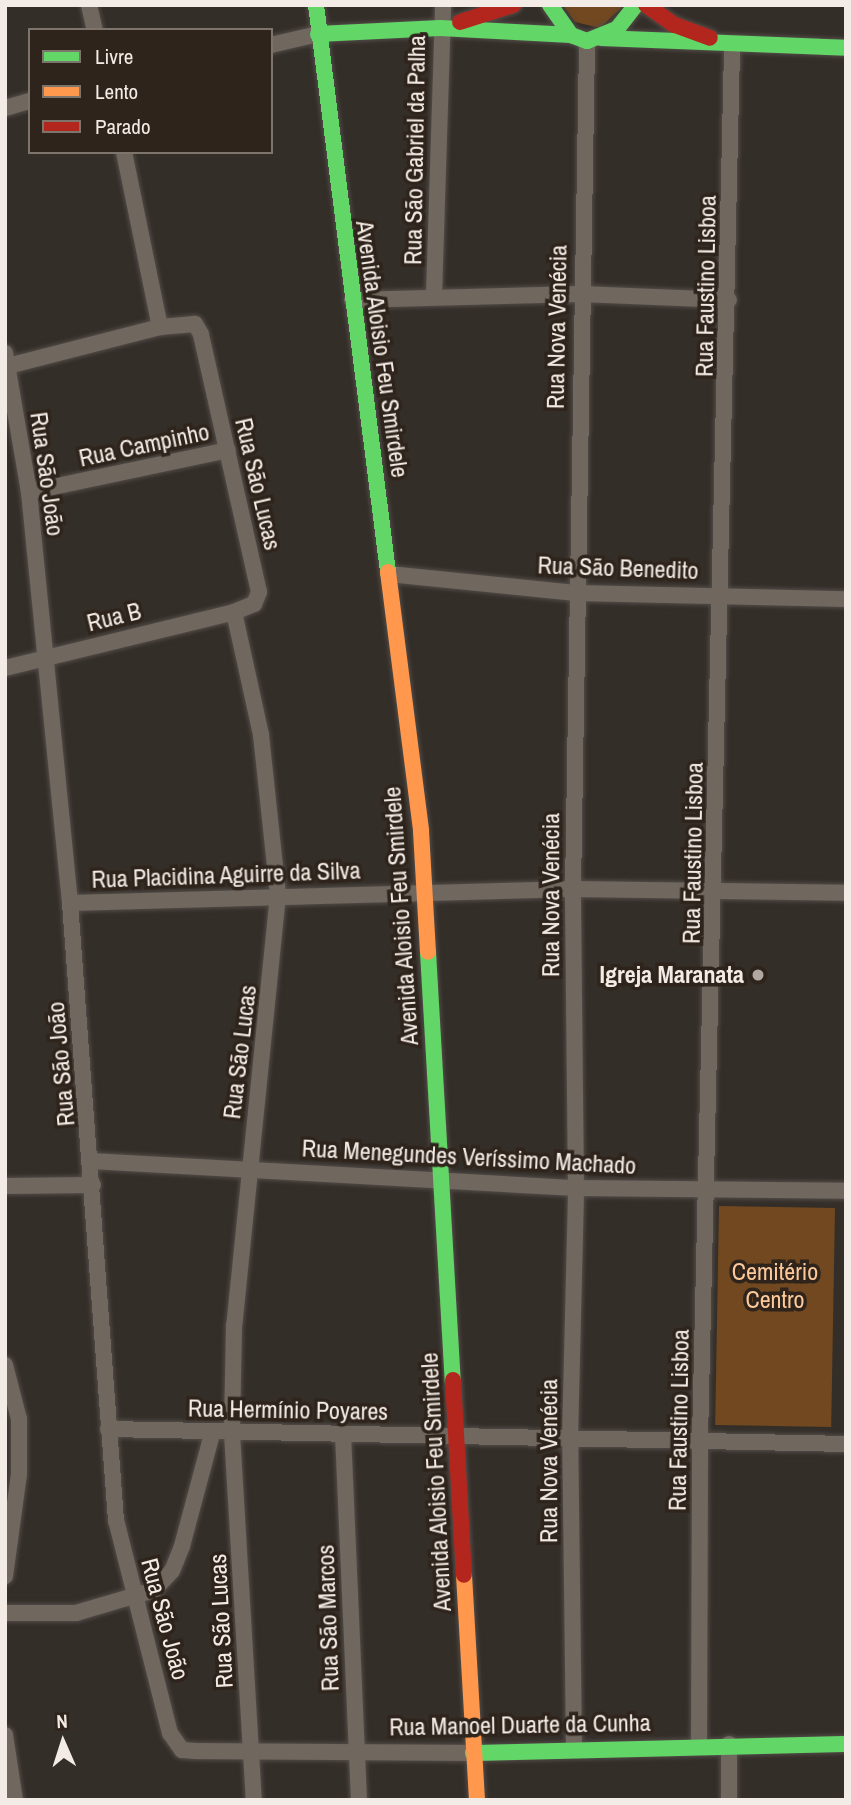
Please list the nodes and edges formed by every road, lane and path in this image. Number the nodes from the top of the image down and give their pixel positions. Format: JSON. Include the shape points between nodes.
{"nodes":[{"id":1,"x":89,"y":5,"type":"edge"},
{"id":2,"x":300,"y":5,"type":"edge"},
{"id":3,"x":316,"y":5,"type":"edge"},
{"id":4,"x":443,"y":5,"type":"edge"},
{"id":5,"x":513,"y":5,"type":"edge"},
{"id":6,"x":550,"y":5,"type":"edge"},
{"id":7,"x":636,"y":5,"type":"edge"},
{"id":8,"x":646,"y":5,"type":"edge"},
{"id":9,"x":95,"y":28,"type":"edge"},
{"id":10,"x":440,"y":28,"type":"junction"},
{"id":11,"x":318,"y":34,"type":"junction"},
{"id":12,"x":586,"y":38,"type":"junction"},
{"id":13,"x":273,"y":45,"type":"edge"},
{"id":14,"x":732,"y":46,"type":"junction"},
{"id":15,"x":846,"y":48,"type":"edge"},
{"id":16,"x":28,"y":102,"type":"edge"},
{"id":17,"x":5,"y":108,"type":"edge"},
{"id":18,"x":124,"y":154,"type":"edge"},
{"id":19,"x":580,"y":294,"type":"junction"},
{"id":20,"x":434,"y":296,"type":"junction"},
{"id":21,"x":352,"y":300,"type":"junction"},
{"id":22,"x":729,"y":300,"type":"junction"},
{"id":23,"x":160,"y":327,"type":"junction"},
{"id":24,"x":7,"y":360,"type":"edge"},
{"id":25,"x":228,"y":450,"type":"junction"},
{"id":26,"x":29,"y":492,"type":"junction"},
{"id":27,"x":389,"y":574,"type":"junction"},
{"id":28,"x":576,"y":593,"type":"junction"},
{"id":29,"x":722,"y":594,"type":"junction"},
{"id":30,"x":846,"y":598,"type":"edge"},
{"id":31,"x":234,"y":611,"type":"junction"},
{"id":32,"x":43,"y":658,"type":"junction"},
{"id":33,"x":5,"y":668,"type":"edge"},
{"id":34,"x":573,"y":889,"type":"junction"},
{"id":35,"x":425,"y":891,"type":"junction"},
{"id":36,"x":716,"y":892,"type":"junction"},
{"id":37,"x":846,"y":893,"type":"edge"},
{"id":38,"x":278,"y":895,"type":"junction"},
{"id":39,"x":70,"y":903,"type":"junction"},
{"id":40,"x":91,"y":1161,"type":"junction"},
{"id":41,"x":248,"y":1170,"type":"junction"},
{"id":42,"x":440,"y":1177,"type":"junction"},
{"id":43,"x":93,"y":1185,"type":"junction"},
{"id":44,"x":5,"y":1186,"type":"edge"},
{"id":45,"x":576,"y":1188,"type":"junction"},
{"id":46,"x":708,"y":1189,"type":"junction"},
{"id":47,"x":846,"y":1191,"type":"edge"},
{"id":48,"x":5,"y":1364,"type":"edge"},
{"id":49,"x":108,"y":1429,"type":"junction"},
{"id":50,"x":212,"y":1433,"type":"junction"},
{"id":51,"x":232,"y":1433,"type":"junction"},
{"id":52,"x":343,"y":1434,"type":"junction"},
{"id":53,"x":457,"y":1434,"type":"junction"},
{"id":54,"x":569,"y":1438,"type":"junction"},
{"id":55,"x":700,"y":1439,"type":"junction"},
{"id":56,"x":846,"y":1444,"type":"edge"},
{"id":57,"x":5,"y":1576,"type":"edge"},
{"id":58,"x":139,"y":1598,"type":"junction"},
{"id":59,"x":5,"y":1613,"type":"edge"},
{"id":60,"x":5,"y":1735,"type":"edge"},
{"id":61,"x":846,"y":1744,"type":"edge"},
{"id":62,"x":699,"y":1745,"type":"junction"},
{"id":63,"x":729,"y":1745,"type":"junction"},
{"id":64,"x":574,"y":1748,"type":"junction"},
{"id":65,"x":356,"y":1749,"type":"junction"},
{"id":66,"x":251,"y":1750,"type":"junction"},
{"id":67,"x":196,"y":1751,"type":"joint"},
{"id":68,"x":473,"y":1753,"type":"junction"},
{"id":69,"x":15,"y":1800,"type":"edge"},
{"id":70,"x":254,"y":1800,"type":"edge"},
{"id":71,"x":359,"y":1800,"type":"edge"},
{"id":72,"x":477,"y":1800,"type":"edge"},
{"id":73,"x":730,"y":1800,"type":"edge"}],
"edges":[{"from":1,"to":9,"type":"street"},
{"from":2,"to":11,"type":"street"},
{"from":3,"to":11,"type":"street","name":"Avenida Aloisio Feu Smirdele"},
{"from":4,"to":10,"type":"street","name":"Rua São Gabriel da Palha"},
{"from":5,"to":10,"type":"street"},
{"from":6,"to":12,"type":"street"},
{"from":7,"to":12,"type":"street","via":[[625,23]]},
{"from":8,"to":14,"type":"street","via":[[675,25]]},
{"from":10,"to":11,"type":"street"},
{"from":10,"to":12,"type":"street"},
{"from":10,"to":20,"type":"street","name":"Rua São Gabriel da Palha"},
{"from":11,"to":13,"type":"street"},
{"from":11,"to":21,"type":"street","name":"Avenida Aloisio Feu Smirdele"},
{"from":12,"to":14,"type":"street"},
{"from":12,"to":19,"type":"street","name":"Rua Nova Venécia"},
{"from":14,"to":15,"type":"street"},
{"from":14,"to":22,"type":"street","name":"Rua Faustino Lisboa"},
{"from":16,"to":17,"type":"street"},
{"from":18,"to":23,"type":"street"},
{"from":19,"to":20,"type":"street"},
{"from":19,"to":22,"type":"street"},
{"from":19,"to":28,"type":"street","name":"Rua Nova Venécia"},
{"from":20,"to":21,"type":"street"},
{"from":21,"to":27,"type":"street","name":"Avenida Aloisio Feu Smirdele"},
{"from":22,"to":29,"type":"street","name":"Rua Faustino Lisboa"},
{"from":23,"to":24,"type":"street"},
{"from":23,"to":25,"type":"street","name":"Rua São Lucas","via":[[195,324],[201,334]]},
{"from":24,"to":26,"type":"street","name":"Rua São João"},
{"from":25,"to":26,"type":"street","name":"Rua Campinho"},
{"from":25,"to":31,"type":"street","name":"Rua São Lucas","via":[[258,592],[254,604]]},
{"from":26,"to":32,"type":"street","name":"Rua São João"},
{"from":27,"to":28,"type":"street","name":"Rua São Benedito"},
{"from":27,"to":35,"type":"street","name":"Avenida Aloisio Feu Smirdele"},
{"from":28,"to":29,"type":"street","name":"Rua São Benedito"},
{"from":28,"to":34,"type":"street","name":"Rua Nova Venécia"},
{"from":29,"to":30,"type":"street","name":"Rua São Benedito"},
{"from":29,"to":36,"type":"street","name":"Rua Faustino Lisboa"},
{"from":31,"to":32,"type":"street","name":"Rua B"},
{"from":31,"to":38,"type":"street","name":"Rua São Lucas","via":[[261,735]]},
{"from":32,"to":33,"type":"street","name":"Rua B"},
{"from":32,"to":39,"type":"street","name":"Rua São João"},
{"from":34,"to":35,"type":"street","name":"Rua Placidina Aguirre da Silva"},
{"from":34,"to":36,"type":"street","name":"Rua Placidina Aguirre da Silva"},
{"from":34,"to":45,"type":"street","name":"Rua Nova Venécia"},
{"from":35,"to":38,"type":"street","name":"Rua Placidina Aguirre da Silva"},
{"from":35,"to":42,"type":"street","name":"Avenida Aloisio Feu Smirdele"},
{"from":36,"to":37,"type":"street","name":"Rua Placidina Aguirre da Silva"},
{"from":36,"to":46,"type":"street","name":"Rua Faustino Lisboa"},
{"from":38,"to":39,"type":"street","name":"Rua Placidina Aguirre da Silva"},
{"from":38,"to":41,"type":"street","name":"Rua São Lucas"},
{"from":39,"to":40,"type":"street","name":"Rua São João"},
{"from":40,"to":41,"type":"street","name":"Rua Menegundes Veríssimo Machado"},
{"from":40,"to":43,"type":"street","name":"Rua São João"},
{"from":41,"to":42,"type":"street","name":"Rua Menegundes Veríssimo Machado"},
{"from":41,"to":51,"type":"street","name":"Rua São Lucas","via":[[234,1325]]},
{"from":42,"to":45,"type":"street","name":"Rua Menegundes Veríssimo Machado"},
{"from":42,"to":53,"type":"street","name":"Avenida Aloisio Feu Smirdele"},
{"from":43,"to":44,"type":"street"},
{"from":43,"to":49,"type":"street","name":"Rua São João"},
{"from":45,"to":46,"type":"street","name":"Rua Menegundes Veríssimo Machado"},
{"from":45,"to":54,"type":"street","name":"Rua Nova Venécia"},
{"from":46,"to":47,"type":"street","name":"Rua Menegundes Veríssimo Machado"},
{"from":46,"to":55,"type":"street","name":"Rua Faustino Lisboa"},
{"from":48,"to":57,"type":"street","via":[[19,1419],[19,1474]]},
{"from":49,"to":50,"type":"street","name":"Rua Hermínio Poyares"},
{"from":49,"to":58,"type":"street","name":"Rua São João","via":[[116,1520]]},
{"from":50,"to":51,"type":"street","name":"Rua Hermínio Poyares"},
{"from":50,"to":58,"type":"street","via":[[172,1572]]},
{"from":51,"to":52,"type":"street","name":"Rua Hermínio Poyares"},
{"from":51,"to":66,"type":"street","name":"Rua São Lucas"},
{"from":52,"to":53,"type":"street","name":"Rua Hermínio Poyares"},
{"from":52,"to":65,"type":"street","name":"Rua São Marcos"},
{"from":53,"to":54,"type":"street","name":"Rua Hermínio Poyares"},
{"from":53,"to":68,"type":"street","name":"Avenida Aloisio Feu Smirdele"},
{"from":54,"to":55,"type":"street","name":"Rua Hermínio Poyares"},
{"from":54,"to":64,"type":"street","name":"Rua Nova Venécia"},
{"from":55,"to":56,"type":"street","name":"Rua Hermínio Poyares"},
{"from":55,"to":62,"type":"street","name":"Rua Faustino Lisboa"},
{"from":58,"to":59,"type":"street","via":[[76,1613]]},
{"from":58,"to":67,"type":"street","name":"Rua São João","via":[[174,1744]]},
{"from":60,"to":69,"type":"street"},
{"from":61,"to":63,"type":"street","name":"Rua Manoel Duarte da Cunha"},
{"from":62,"to":63,"type":"street","name":"Rua Manoel Duarte da Cunha"},
{"from":62,"to":64,"type":"street","name":"Rua Manoel Duarte da Cunha"},
{"from":63,"to":73,"type":"street"},
{"from":64,"to":68,"type":"street","name":"Rua Manoel Duarte da Cunha"},
{"from":65,"to":66,"type":"street","name":"Rua Manoel Duarte da Cunha"},
{"from":65,"to":68,"type":"street","name":"Rua Manoel Duarte da Cunha"},
{"from":65,"to":71,"type":"street","name":"Rua São Marcos"},
{"from":66,"to":67,"type":"street","name":"Rua Manoel Duarte da Cunha"},
{"from":66,"to":70,"type":"street","name":"Rua São Lucas"},
{"from":68,"to":72,"type":"street","name":"Avenida Aloisio Feu Smirdele"}]}
